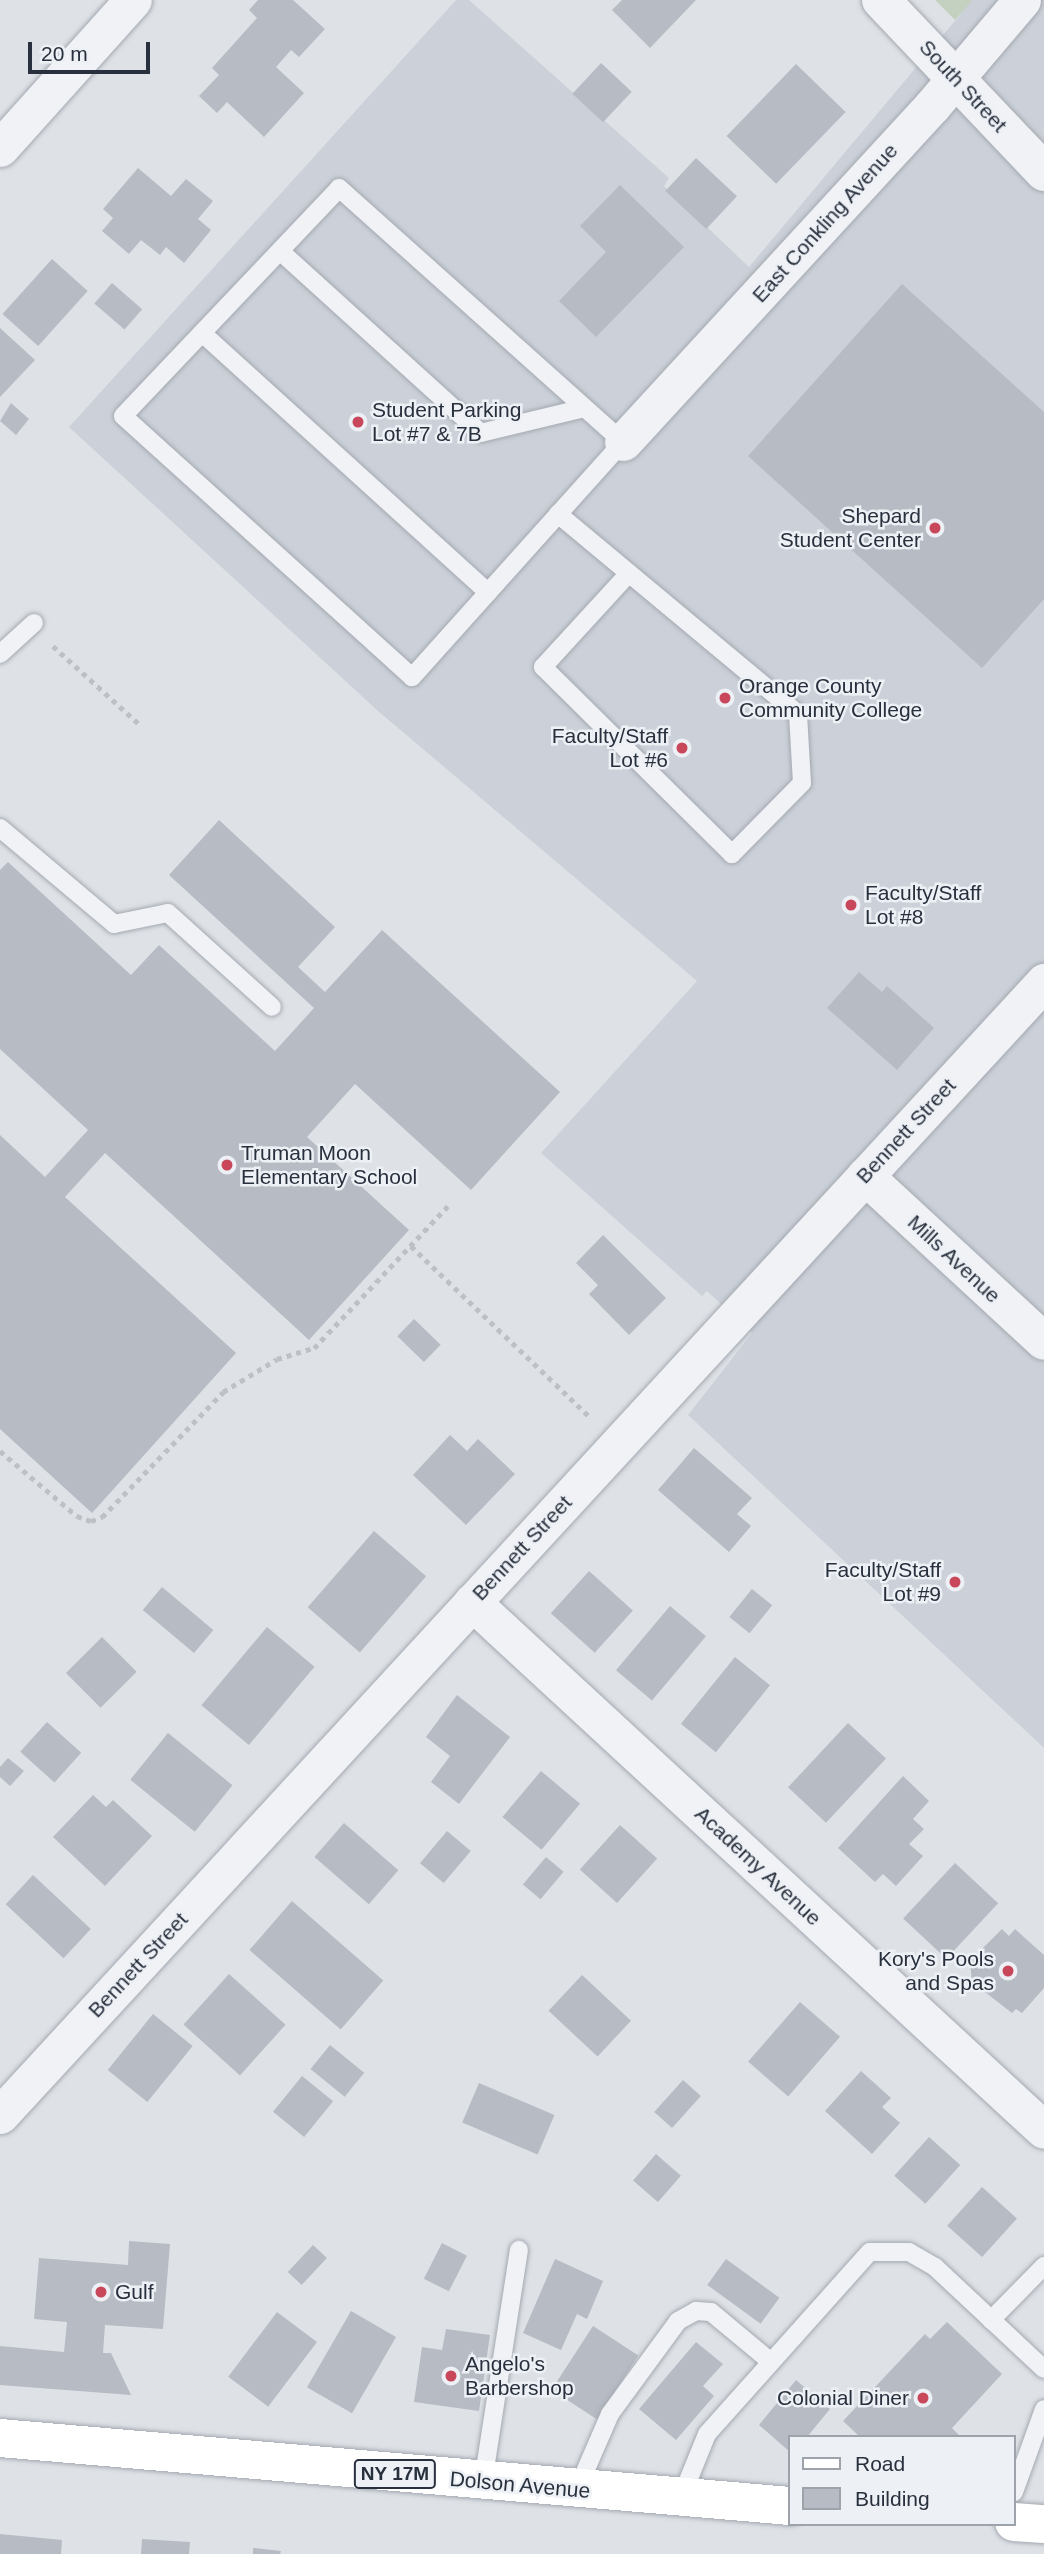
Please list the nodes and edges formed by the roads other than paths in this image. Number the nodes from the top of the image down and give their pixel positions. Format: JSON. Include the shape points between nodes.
{"nodes":[{"id":1,"x":133,"y":0,"type":"edge"},
{"id":2,"x":881,"y":0,"type":"edge"},
{"id":3,"x":1022,"y":0,"type":"edge"},
{"id":4,"x":955,"y":78,"type":"junction"},
{"id":5,"x":0,"y":148,"type":"edge"},
{"id":6,"x":1044,"y":172,"type":"edge"},
{"id":7,"x":279,"y":251,"type":"junction"},
{"id":8,"x":202,"y":333,"type":"junction"},
{"id":9,"x":584,"y":408,"type":"junction"},
{"id":10,"x":623,"y":442,"type":"junction"},
{"id":11,"x":558,"y":514,"type":"junction"},
{"id":12,"x":629,"y":573,"type":"junction"},
{"id":13,"x":488,"y":592,"type":"junction"},
{"id":14,"x":34,"y":623,"type":"dead end"},
{"id":15,"x":0,"y":654,"type":"edge"},
{"id":16,"x":0,"y":828,"type":"edge"},
{"id":17,"x":1044,"y":982,"type":"edge"},
{"id":18,"x":272,"y":1007,"type":"dead end"},
{"id":19,"x":865,"y":1176,"type":"junction"},
{"id":20,"x":1044,"y":1341,"type":"edge"},
{"id":21,"x":472,"y":1602,"type":"junction"},
{"id":22,"x":0,"y":2115,"type":"edge"},
{"id":23,"x":1044,"y":2130,"type":"edge"},
{"id":24,"x":519,"y":2250,"type":"dead end"},
{"id":25,"x":1044,"y":2266,"type":"edge"},
{"id":26,"x":991,"y":2319,"type":"junction"},
{"id":27,"x":771,"y":2362,"type":"junction"},
{"id":28,"x":1044,"y":2369,"type":"edge"},
{"id":29,"x":1044,"y":2409,"type":"edge"},
{"id":30,"x":0,"y":2438,"type":"edge"},
{"id":31,"x":483,"y":2482,"type":"junction"},
{"id":32,"x":1016,"y":2486,"type":"edge"},
{"id":33,"x":577,"y":2490,"type":"junction"},
{"id":34,"x":681,"y":2498,"type":"junction"},
{"id":35,"x":788,"y":2506,"type":"edge"},
{"id":36,"x":1016,"y":2522,"type":"edge"},
{"id":37,"x":1044,"y":2524,"type":"edge"}],
"edges":[{"from":1,"to":5,"type":"street"},
{"from":2,"to":4,"type":"street","name":"South Street"},
{"from":3,"to":4,"type":"street","name":"East Conkling Avenue"},
{"from":4,"to":6,"type":"street","name":"South Street"},
{"from":4,"to":10,"type":"street","name":"East Conkling Avenue"},
{"from":7,"to":8,"type":"lane"},
{"from":7,"to":9,"type":"lane","via":[[481,433]]},
{"from":7,"to":9,"type":"lane","via":[[339,188]]},
{"from":8,"to":13,"type":"lane"},
{"from":8,"to":13,"type":"lane","via":[[123,416],[412,677]]},
{"from":9,"to":10,"type":"lane"},
{"from":10,"to":11,"type":"lane"},
{"from":11,"to":12,"type":"lane"},
{"from":11,"to":13,"type":"lane"},
{"from":12,"to":12,"type":"lane","via":[[798,714],[802,783],[732,854],[543,667]]},
{"from":14,"to":15,"type":"lane"},
{"from":16,"to":18,"type":"lane","via":[[114,924],[168,913]]},
{"from":17,"to":19,"type":"street","name":"Bennett Street"},
{"from":19,"to":20,"type":"street","name":"Mills Avenue"},
{"from":19,"to":21,"type":"street","name":"Bennett Street"},
{"from":21,"to":22,"type":"street","name":"Bennett Street"},
{"from":21,"to":23,"type":"street","name":"Academy Avenue"},
{"from":24,"to":31,"type":"lane"},
{"from":25,"to":26,"type":"lane"},
{"from":26,"to":27,"type":"lane","via":[[935,2267],[909,2252],[870,2252]]},
{"from":26,"to":28,"type":"lane"},
{"from":27,"to":33,"type":"lane","via":[[711,2312],[696,2311],[678,2321],[610,2414]]},
{"from":27,"to":34,"type":"lane","via":[[707,2434]]},
{"from":29,"to":32,"type":"lane"},
{"from":30,"to":31,"type":"main road","name":"Dolson Avenue","number":"NY 17M"},
{"from":31,"to":33,"type":"main road","name":"Dolson Avenue","number":"NY 17M"},
{"from":33,"to":34,"type":"main road","name":"Dolson Avenue","number":"NY 17M"},
{"from":34,"to":35,"type":"main road","name":"Dolson Avenue","number":"NY 17M"},
{"from":36,"to":37,"type":"main road"}]}
